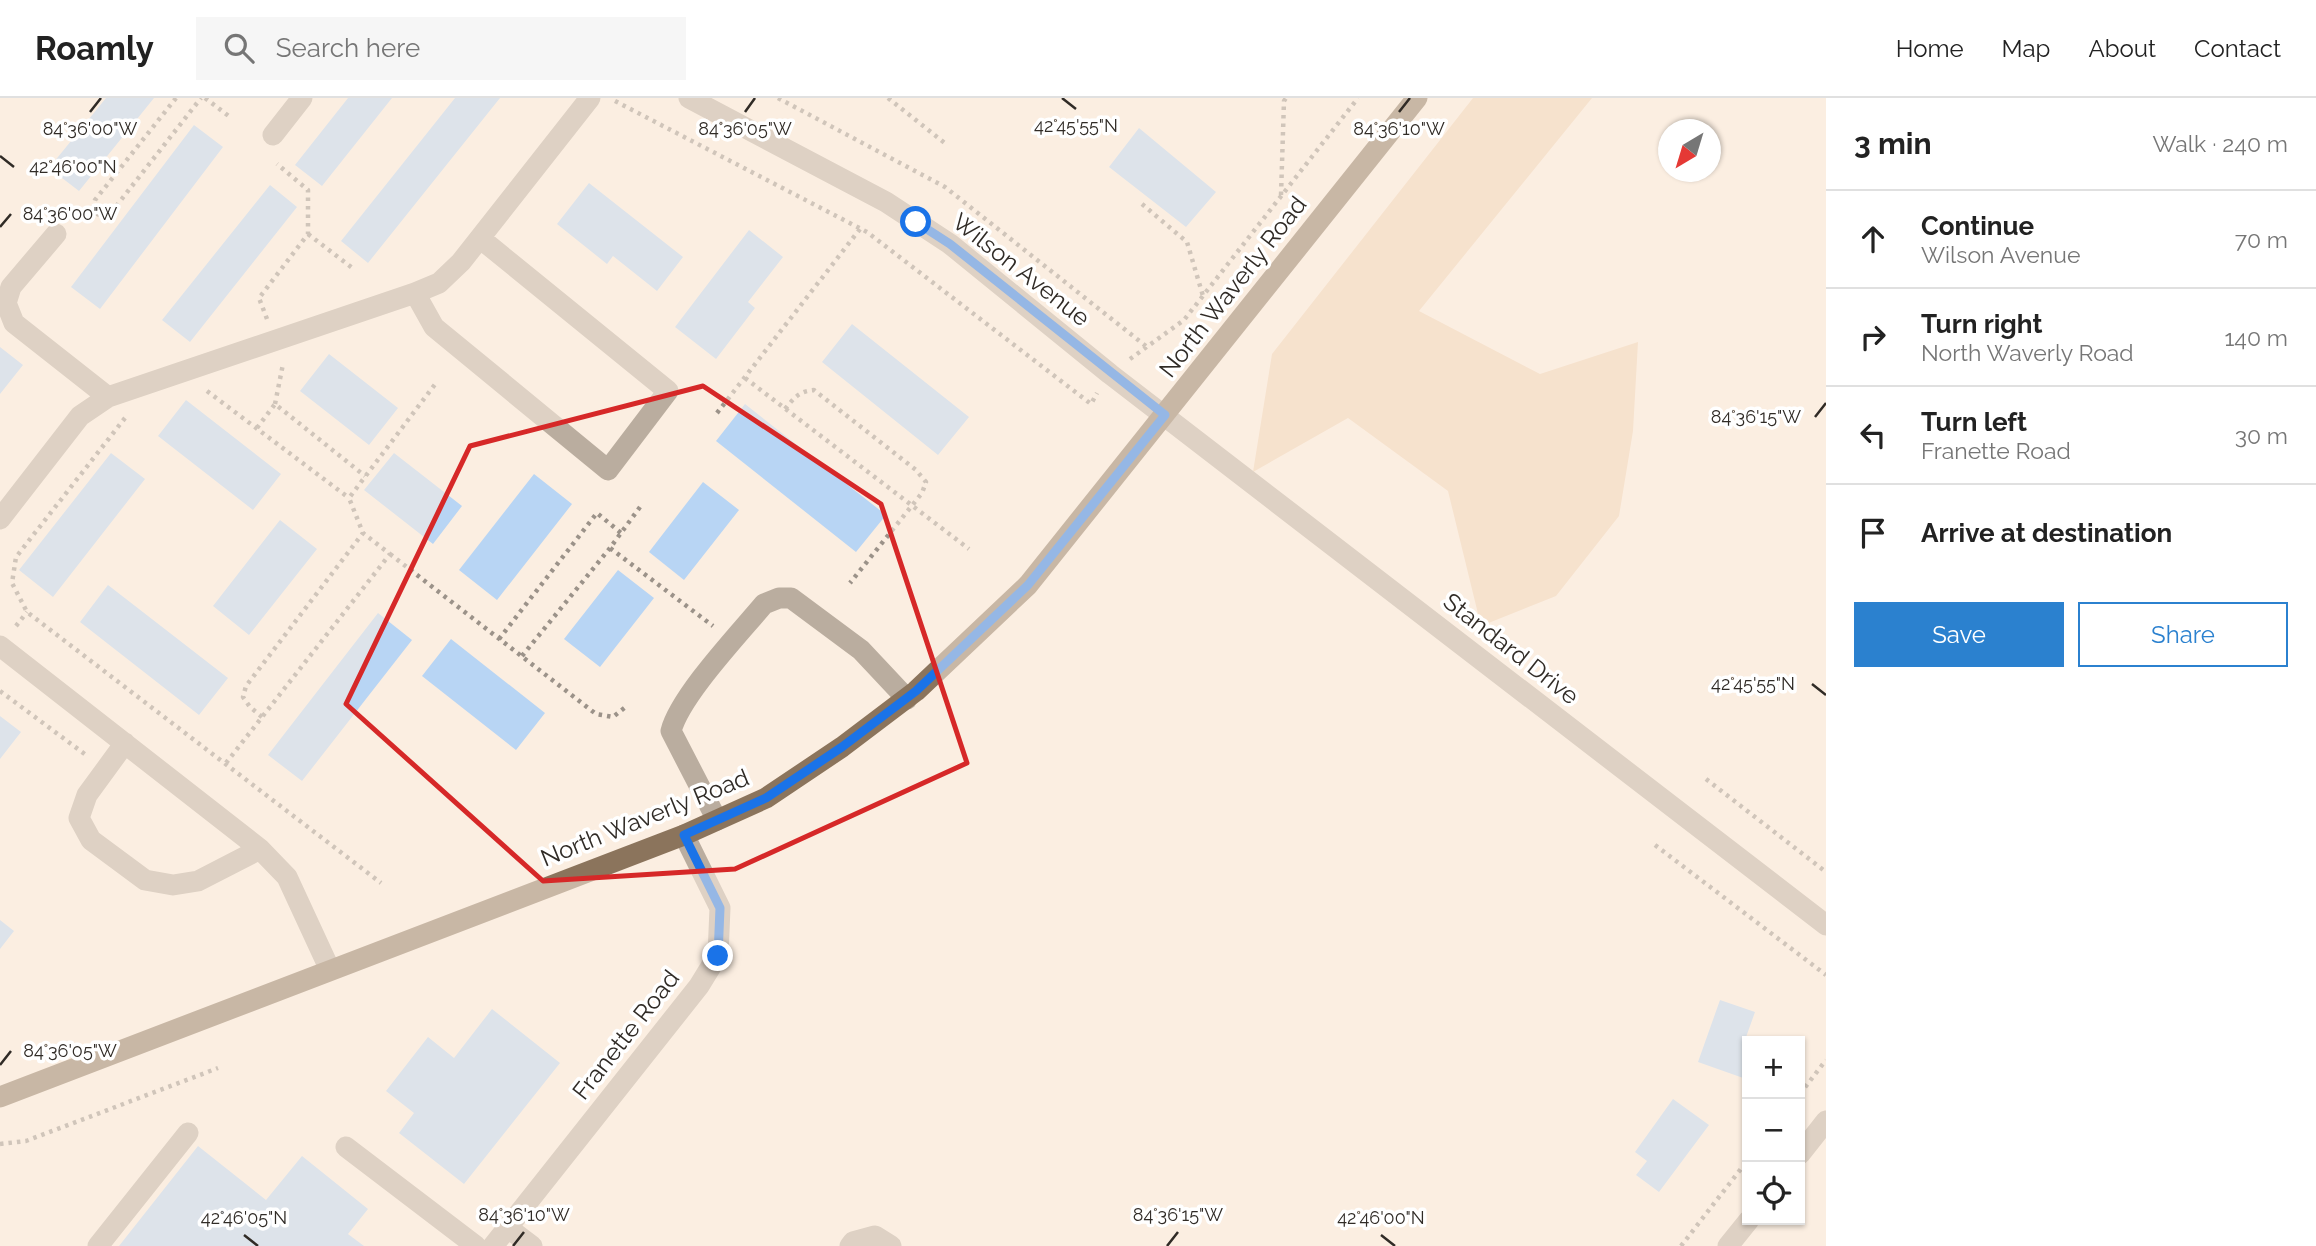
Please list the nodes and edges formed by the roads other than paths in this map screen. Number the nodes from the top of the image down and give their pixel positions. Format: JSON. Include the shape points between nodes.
{"nodes":[{"id":1,"x":302,"y":98,"type":"edge"},
{"id":2,"x":590,"y":98,"type":"edge"},
{"id":3,"x":689,"y":98,"type":"edge"},
{"id":4,"x":1417,"y":98,"type":"edge"},
{"id":5,"x":272,"y":135,"type":"dead end"},
{"id":6,"x":56,"y":234,"type":"dead end"},
{"id":7,"x":481,"y":239,"type":"junction"},
{"id":8,"x":415,"y":293,"type":"junction"},
{"id":9,"x":108,"y":397,"type":"junction"},
{"id":10,"x":1165,"y":415,"type":"junction"},
{"id":11,"x":0,"y":519,"type":"edge"},
{"id":12,"x":0,"y":646,"type":"edge"},
{"id":13,"x":907,"y":699,"type":"junction"},
{"id":14,"x":125,"y":743,"type":"junction"},
{"id":15,"x":717,"y":820,"type":"junction"},
{"id":16,"x":684,"y":835,"type":"junction"},
{"id":17,"x":260,"y":849,"type":"junction"},
{"id":18,"x":1826,"y":925,"type":"edge"},
{"id":19,"x":330,"y":970,"type":"junction"},
{"id":20,"x":0,"y":1097,"type":"edge"},
{"id":21,"x":1826,"y":1121,"type":"edge"},
{"id":22,"x":188,"y":1133,"type":"dead end"},
{"id":23,"x":346,"y":1147,"type":"dead end"},
{"id":24,"x":1805,"y":1148,"type":"edge"},
{"id":25,"x":1745,"y":1225,"type":"edge"},
{"id":26,"x":507,"y":1227,"type":"junction"},
{"id":27,"x":98,"y":1246,"type":"edge"},
{"id":28,"x":477,"y":1246,"type":"edge"},
{"id":29,"x":493,"y":1246,"type":"edge"},
{"id":30,"x":532,"y":1246,"type":"edge"},
{"id":31,"x":850,"y":1246,"type":"edge"},
{"id":32,"x":891,"y":1246,"type":"edge"},
{"id":33,"x":1728,"y":1246,"type":"edge"}],
"edges":[{"from":1,"to":5,"type":"street"},
{"from":2,"to":7,"type":"street"},
{"from":3,"to":10,"type":"street","name":"Wilson Avenue","via":[[886,202],[950,244]]},
{"from":4,"to":10,"type":"main road","name":"North Waverly Road"},
{"from":6,"to":9,"type":"street","via":[[11,287],[6,303],[14,323]]},
{"from":7,"to":8,"type":"street","via":[[439,283]]},
{"from":7,"to":8,"type":"street","via":[[668,391],[608,470],[434,327]]},
{"from":8,"to":9,"type":"street"},
{"from":9,"to":11,"type":"street","via":[[80,416]]},
{"from":10,"to":13,"type":"main road","name":"North Waverly Road","via":[[1028,585]]},
{"from":10,"to":18,"type":"street","name":"Standard Drive"},
{"from":12,"to":14,"type":"street"},
{"from":13,"to":15,"type":"main road","name":"North Waverly Road","via":[[766,798]]},
{"from":13,"to":15,"type":"street","via":[[861,650],[791,598],[764,604],[686,700],[671,731]]},
{"from":14,"to":17,"type":"street"},
{"from":14,"to":17,"type":"street","via":[[87,795],[79,817],[90,840],[145,880],[173,886],[198,881]]},
{"from":15,"to":16,"type":"main road","name":"North Waverly Road"},
{"from":16,"to":19,"type":"main road","name":"North Waverly Road"},
{"from":16,"to":26,"type":"street","name":"Franette Road","via":[[720,908],[718,956]]},
{"from":17,"to":19,"type":"street","via":[[287,877]]},
{"from":19,"to":20,"type":"main road","name":"North Waverly Road"},
{"from":21,"to":24,"type":"street"},
{"from":22,"to":27,"type":"street"},
{"from":23,"to":28,"type":"street"},
{"from":25,"to":33,"type":"street"},
{"from":26,"to":29,"type":"street","name":"Franette Road"},
{"from":26,"to":30,"type":"street"},
{"from":31,"to":32,"type":"street","via":[[875,1236]]}]}
